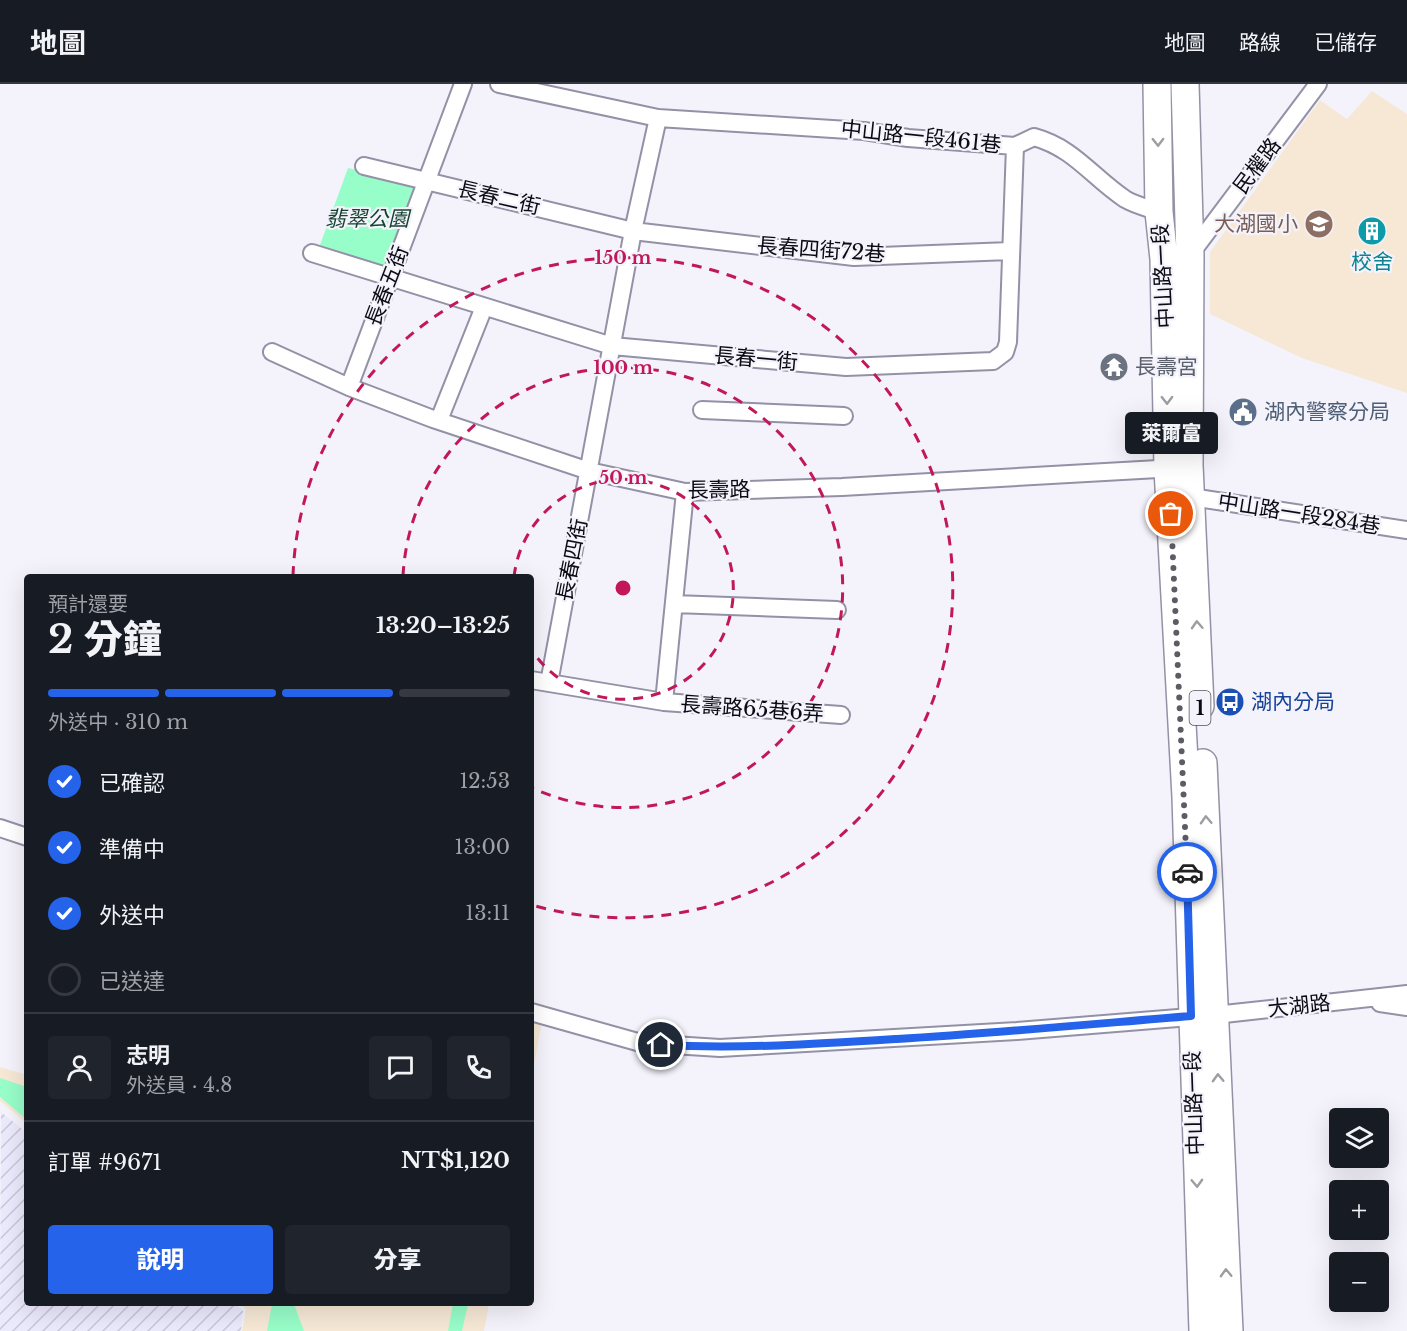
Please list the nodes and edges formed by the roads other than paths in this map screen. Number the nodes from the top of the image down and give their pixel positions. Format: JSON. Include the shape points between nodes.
{"nodes":[{"id":1,"x":463,"y":84,"type":"edge"},
{"id":2,"x":499,"y":84,"type":"edge"},
{"id":3,"x":1157,"y":84,"type":"edge"},
{"id":4,"x":1185,"y":84,"type":"edge"},
{"id":5,"x":1318,"y":84,"type":"edge"},
{"id":6,"x":658,"y":118,"type":"junction"},
{"id":7,"x":1015,"y":146,"type":"junction"},
{"id":8,"x":364,"y":166,"type":"dead end"},
{"id":9,"x":427,"y":181,"type":"junction"},
{"id":10,"x":1160,"y":212,"type":"junction"},
{"id":11,"x":633,"y":231,"type":"junction"},
{"id":12,"x":1010,"y":251,"type":"junction"},
{"id":13,"x":312,"y":253,"type":"dead end"},
{"id":14,"x":1177,"y":258,"type":"junction"},
{"id":15,"x":390,"y":277,"type":"junction"},
{"id":16,"x":484,"y":307,"type":"junction"},
{"id":17,"x":612,"y":346,"type":"junction"},
{"id":18,"x":272,"y":352,"type":"dead end"},
{"id":19,"x":349,"y":387,"type":"junction"},
{"id":20,"x":702,"y":410,"type":"dead end"},
{"id":21,"x":844,"y":416,"type":"dead end"},
{"id":22,"x":439,"y":420,"type":"junction"},
{"id":23,"x":1179,"y":467,"type":"junction"},
{"id":24,"x":589,"y":471,"type":"junction"},
{"id":25,"x":685,"y":492,"type":"junction"},
{"id":26,"x":1191,"y":496,"type":"junction"},
{"id":27,"x":1407,"y":531,"type":"edge"},
{"id":28,"x":674,"y":604,"type":"junction"},
{"id":29,"x":837,"y":610,"type":"dead end"},
{"id":30,"x":534,"y":680,"type":"edge"},
{"id":31,"x":549,"y":683,"type":"junction"},
{"id":32,"x":664,"y":702,"type":"junction"},
{"id":33,"x":840,"y":715,"type":"dead end"},
{"id":34,"x":0,"y":828,"type":"edge"},
{"id":35,"x":24,"y":836,"type":"edge"},
{"id":36,"x":1407,"y":994,"type":"edge"},
{"id":37,"x":1361,"y":1000,"type":"junction"},
{"id":38,"x":1407,"y":1007,"type":"edge"},
{"id":39,"x":534,"y":1013,"type":"edge"},
{"id":40,"x":1203,"y":1015,"type":"junction"},
{"id":41,"x":1203,"y":1331,"type":"edge"},
{"id":42,"x":1229,"y":1331,"type":"edge"}],
"edges":[{"from":1,"to":9,"type":"street","name":"長春五街"},
{"from":2,"to":6,"type":"street","name":"中山路一段461巷"},
{"from":3,"to":10,"type":"main road","name":"中山路一段","number":"1","one_way":true},
{"from":4,"to":14,"type":"main road","name":"中山路一段","number":"1"},
{"from":5,"to":14,"type":"street","name":"民權路"},
{"from":6,"to":7,"type":"street","name":"中山路一段461巷","via":[[864,130],[908,138]]},
{"from":6,"to":11,"type":"street","name":"長春四街"},
{"from":7,"to":10,"type":"street","name":"中山路一段461巷","via":[[1034,137],[1068,150],[1127,200]]},
{"from":7,"to":12,"type":"street","name":"長春一街"},
{"from":8,"to":9,"type":"street","name":"長春二街"},
{"from":9,"to":11,"type":"street","name":"長春二街"},
{"from":9,"to":15,"type":"street","name":"長春五街"},
{"from":10,"to":14,"type":"main road","name":"中山路一段","number":"1"},
{"from":11,"to":12,"type":"street","name":"長春四街72巷","via":[[854,257]]},
{"from":11,"to":17,"type":"street","name":"長春四街"},
{"from":12,"to":17,"type":"street","name":"長春一街","via":[[1008,342],[1005,352],[993,361],[846,367]]},
{"from":13,"to":15,"type":"street","name":"長春一街"},
{"from":14,"to":23,"type":"main road","name":"中山路一段","number":"1"},
{"from":15,"to":16,"type":"street","name":"長春一街"},
{"from":15,"to":19,"type":"street","name":"長春五街"},
{"from":16,"to":17,"type":"street","name":"長春一街"},
{"from":16,"to":22,"type":"street"},
{"from":17,"to":24,"type":"street","name":"長春四街"},
{"from":18,"to":19,"type":"street","name":"長壽路"},
{"from":19,"to":22,"type":"street","name":"長壽路"},
{"from":20,"to":21,"type":"street"},
{"from":22,"to":24,"type":"street","name":"長壽路"},
{"from":23,"to":25,"type":"street","name":"長壽路"},
{"from":23,"to":26,"type":"main road","name":"中山路一段","number":"1"},
{"from":23,"to":40,"type":"main road","name":"中山路一段","number":"1","via":[[1186,796]]},
{"from":24,"to":25,"type":"street","name":"長壽路"},
{"from":24,"to":31,"type":"street","name":"長春四街"},
{"from":25,"to":28,"type":"street"},
{"from":26,"to":27,"type":"street","name":"中山路一段284巷"},
{"from":40,"to":26,"type":"main road","name":"中山路一段","number":"1","one_way":true},
{"from":28,"to":29,"type":"street"},
{"from":28,"to":32,"type":"street"},
{"from":30,"to":31,"type":"street","name":"長壽路65巷6弄"},
{"from":31,"to":32,"type":"street","name":"長壽路65巷6弄"},
{"from":32,"to":33,"type":"street","name":"長壽路65巷6弄"},
{"from":34,"to":35,"type":"street"},
{"from":36,"to":37,"type":"street","name":"大湖路"},
{"from":37,"to":38,"type":"street"},
{"from":37,"to":40,"type":"street","name":"大湖路"},
{"from":39,"to":40,"type":"street","name":"大湖路","via":[[641,1043],[720,1048],[1017,1031]]},
{"from":40,"to":41,"type":"main road","name":"中山路一段","number":"1","one_way":true},
{"from":42,"to":40,"type":"main road","name":"中山路一段","number":"1","one_way":true}]}
